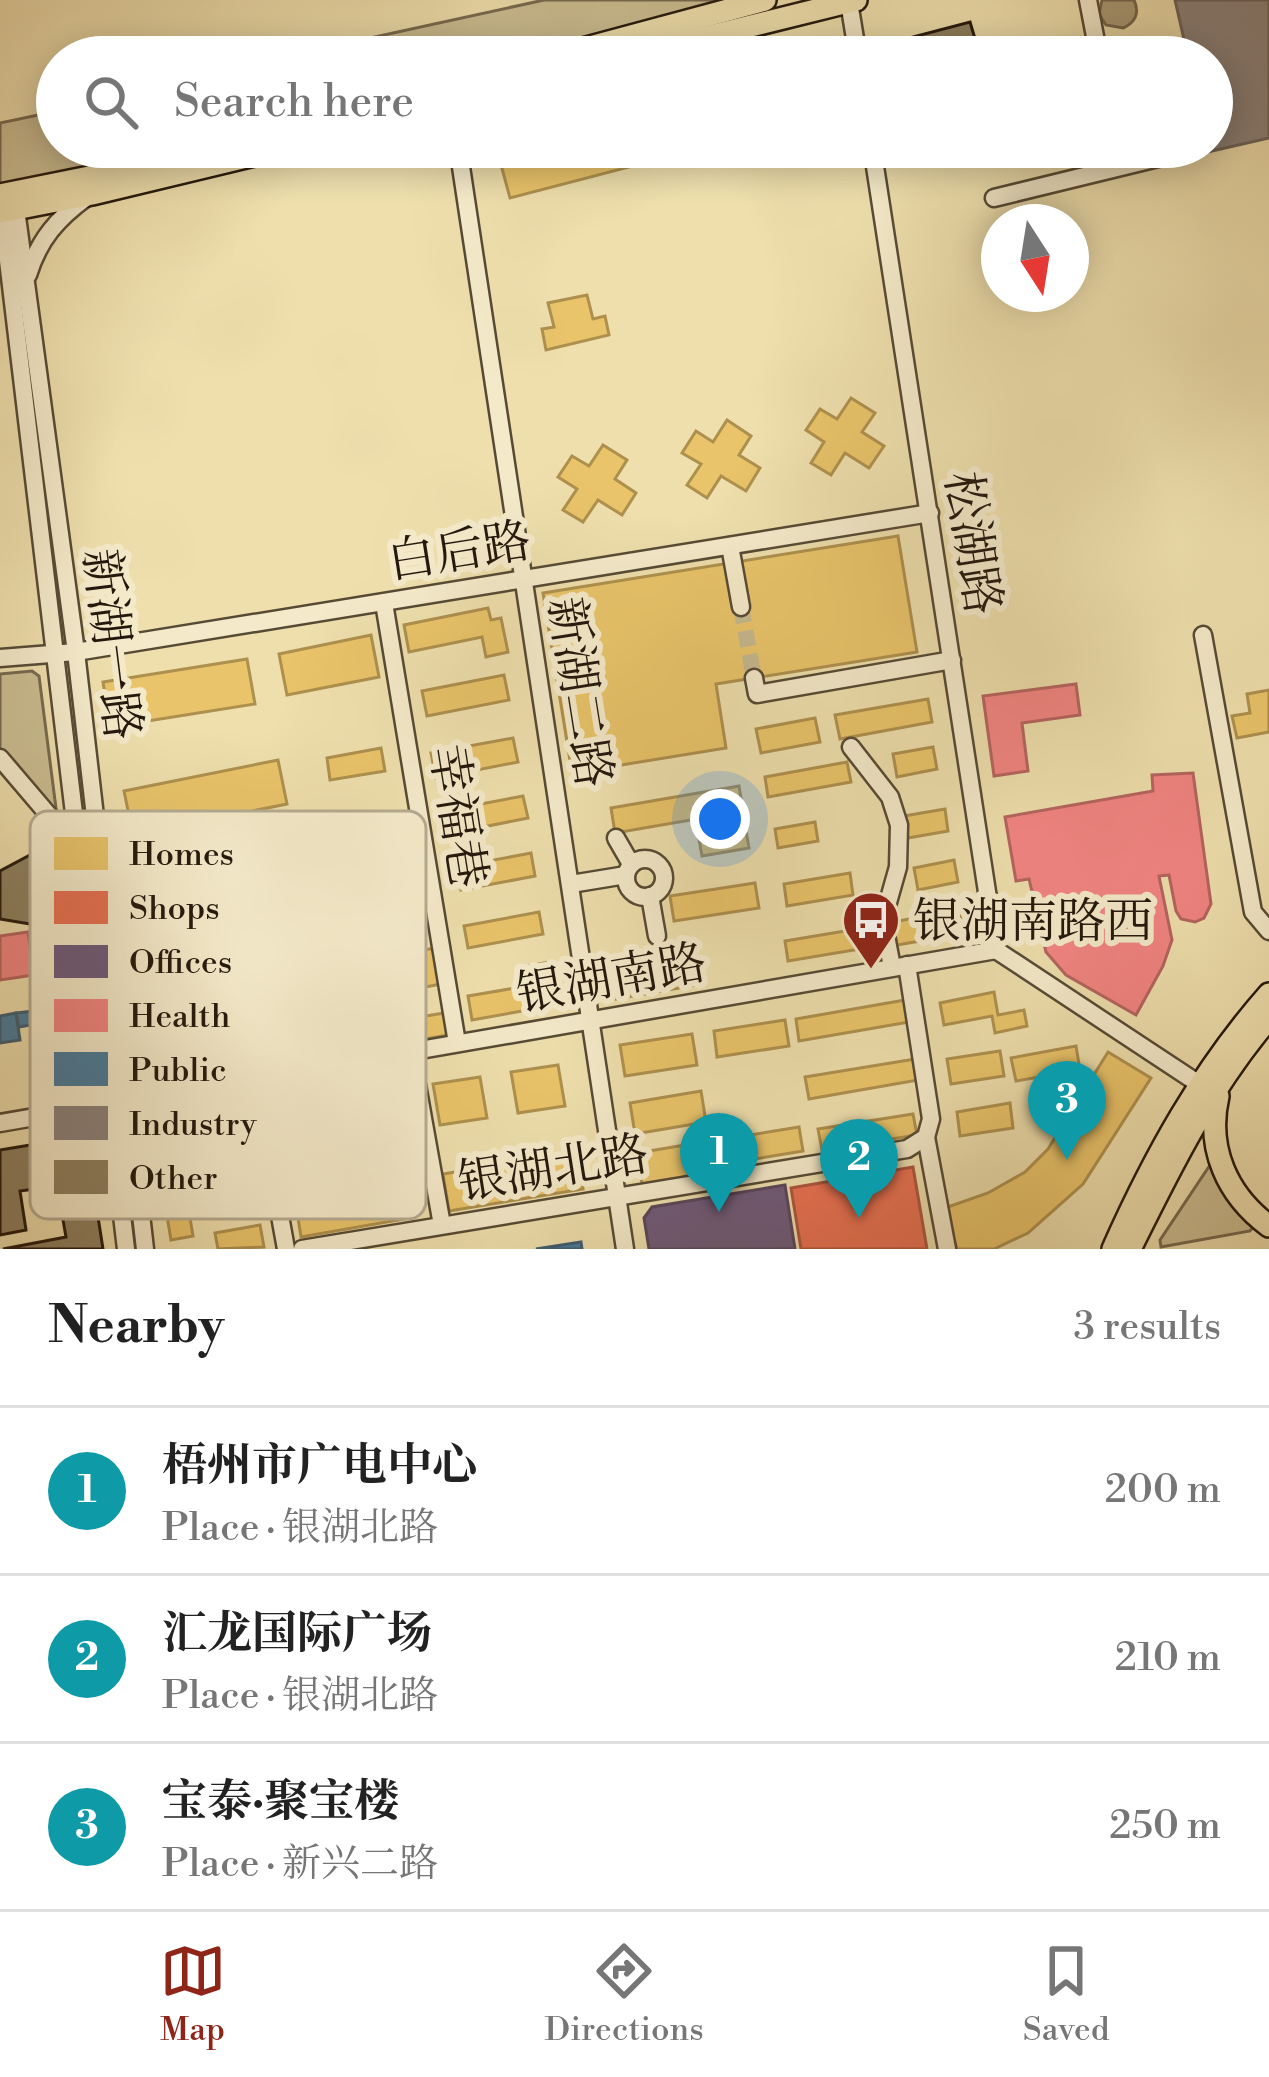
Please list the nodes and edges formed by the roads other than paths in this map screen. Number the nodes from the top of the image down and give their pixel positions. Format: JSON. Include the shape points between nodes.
{"nodes":[{"id":1,"x":765,"y":0,"type":"edge"},
{"id":2,"x":1088,"y":0,"type":"edge"},
{"id":3,"x":853,"y":1,"type":"edge"},
{"id":4,"x":631,"y":36,"type":"edge"},
{"id":5,"x":711,"y":36,"type":"edge"},
{"id":6,"x":856,"y":36,"type":"edge"},
{"id":7,"x":1096,"y":36,"type":"edge"},
{"id":8,"x":136,"y":168,"type":"edge"},
{"id":9,"x":200,"y":168,"type":"edge"},
{"id":10,"x":461,"y":168,"type":"edge"},
{"id":11,"x":875,"y":168,"type":"edge"},
{"id":12,"x":1113,"y":168,"type":"edge"},
{"id":13,"x":92,"y":194,"type":"junction"},
{"id":14,"x":994,"y":198,"type":"dead end"},
{"id":15,"x":6,"y":202,"type":"edge"},
{"id":16,"x":0,"y":267,"type":"edge"},
{"id":17,"x":19,"y":283,"type":"junction"},
{"id":18,"x":930,"y":513,"type":"junction"},
{"id":19,"x":730,"y":546,"type":"junction"},
{"id":20,"x":525,"y":579,"type":"junction"},
{"id":21,"x":384,"y":602,"type":"junction"},
{"id":22,"x":741,"y":607,"type":"tunnel mouth"},
{"id":23,"x":1203,"y":635,"type":"dead end"},
{"id":24,"x":76,"y":652,"type":"junction"},
{"id":25,"x":56,"y":653,"type":"junction"},
{"id":26,"x":0,"y":658,"type":"edge"},
{"id":27,"x":952,"y":660,"type":"junction"},
{"id":28,"x":754,"y":678,"type":"dead end"},
{"id":29,"x":851,"y":747,"type":"dead end"},
{"id":30,"x":0,"y":758,"type":"edge"},
{"id":31,"x":45,"y":811,"type":"edge"},
{"id":32,"x":78,"y":811,"type":"edge"},
{"id":33,"x":91,"y":811,"type":"edge"},
{"id":34,"x":419,"y":811,"type":"edge"},
{"id":35,"x":616,"y":838,"type":"dead end"},
{"id":36,"x":426,"y":856,"type":"edge"},
{"id":37,"x":629,"y":869,"type":"junction"},
{"id":38,"x":571,"y":884,"type":"junction"},
{"id":39,"x":650,"y":896,"type":"junction"},
{"id":40,"x":1269,"y":932,"type":"edge"},
{"id":41,"x":657,"y":936,"type":"dead end"},
{"id":42,"x":996,"y":950,"type":"junction"},
{"id":43,"x":900,"y":966,"type":"junction"},
{"id":44,"x":1269,"y":994,"type":"edge"},
{"id":45,"x":1269,"y":1018,"type":"edge"},
{"id":46,"x":591,"y":1020,"type":"junction"},
{"id":47,"x":457,"y":1043,"type":"junction"},
{"id":48,"x":426,"y":1048,"type":"edge"},
{"id":49,"x":1210,"y":1083,"type":"junction"},
{"id":50,"x":30,"y":1118,"type":"edge"},
{"id":51,"x":0,"y":1123,"type":"edge"},
{"id":52,"x":426,"y":1136,"type":"edge"},
{"id":53,"x":926,"y":1138,"type":"junction"},
{"id":54,"x":617,"y":1196,"type":"junction"},
{"id":55,"x":124,"y":1219,"type":"edge"},
{"id":56,"x":139,"y":1219,"type":"edge"},
{"id":57,"x":281,"y":1219,"type":"edge"},
{"id":58,"x":442,"y":1226,"type":"junction"},
{"id":59,"x":1269,"y":1226,"type":"edge"},
{"id":60,"x":126,"y":1249,"type":"edge"},
{"id":61,"x":145,"y":1249,"type":"edge"},
{"id":62,"x":286,"y":1249,"type":"edge"},
{"id":63,"x":302,"y":1249,"type":"edge"},
{"id":64,"x":625,"y":1249,"type":"edge"},
{"id":65,"x":947,"y":1249,"type":"edge"},
{"id":66,"x":1113,"y":1249,"type":"edge"},
{"id":67,"x":1130,"y":1249,"type":"edge"}],
"edges":[{"from":1,"to":4,"type":"main road"},
{"from":2,"to":7,"type":"street"},
{"from":3,"to":5,"type":"main road"},
{"from":3,"to":6,"type":"street"},
{"from":8,"to":15,"type":"main road"},
{"from":9,"to":13,"type":"main road"},
{"from":10,"to":20,"type":"street","name":"新湖二路"},
{"from":11,"to":18,"type":"street","name":"松湖路"},
{"from":12,"to":14,"type":"street"},
{"from":13,"to":15,"type":"main road"},
{"from":13,"to":17,"type":"street","via":[[44,237]]},
{"from":15,"to":17,"type":"street","name":"新湖一路"},
{"from":16,"to":17,"type":"street"},
{"from":17,"to":24,"type":"street","name":"新湖一路"},
{"from":17,"to":25,"type":"street","name":"新湖一路"},
{"from":18,"to":19,"type":"street","name":"白后路"},
{"from":18,"to":27,"type":"street","name":"松湖路"},
{"from":19,"to":20,"type":"street","name":"白后路"},
{"from":19,"to":22,"type":"street"},
{"from":20,"to":21,"type":"street","name":"白后路"},
{"from":20,"to":38,"type":"street","name":"新湖二路"},
{"from":21,"to":24,"type":"street","name":"白后路"},
{"from":21,"to":34,"type":"street","name":"幸福巷"},
{"from":23,"to":40,"type":"street","via":[[1253,912]]},
{"from":24,"to":25,"type":"street","name":"白后路"},
{"from":24,"to":33,"type":"street","name":"新湖一路"},
{"from":25,"to":26,"type":"street","name":"白后路"},
{"from":25,"to":32,"type":"street","name":"新湖一路"},
{"from":27,"to":28,"type":"street","via":[[757,694]]},
{"from":27,"to":42,"type":"street","name":"松湖路"},
{"from":29,"to":43,"type":"street","via":[[890,797],[899,825],[883,920]]},
{"from":30,"to":31,"type":"street"},
{"from":35,"to":37,"type":"street"},
{"from":36,"to":47,"type":"street","name":"幸福巷"},
{"from":37,"to":38,"type":"street"},
{"from":37,"to":39,"type":"street","via":[[628,887]]},
{"from":37,"to":39,"type":"street","via":[[649,859],[663,871]]},
{"from":38,"to":46,"type":"street","name":"新湖二路"},
{"from":39,"to":41,"type":"street"},
{"from":42,"to":43,"type":"street","name":"银湖南路"},
{"from":42,"to":49,"type":"street"},
{"from":43,"to":46,"type":"street","name":"银湖南路"},
{"from":43,"to":53,"type":"street","via":[[932,1119]]},
{"from":44,"to":49,"type":"main road","via":[[1241,1025]]},
{"from":45,"to":49,"type":"main road"},
{"from":46,"to":47,"type":"street","name":"银湖南路"},
{"from":46,"to":54,"type":"street","name":"新湖二路"},
{"from":47,"to":48,"type":"street","name":"银湖南路"},
{"from":49,"to":59,"type":"main road","via":[[1220,1163],[1231,1187]]},
{"from":49,"to":66,"type":"main road","via":[[1137,1196]]},
{"from":49,"to":67,"type":"main road"},
{"from":50,"to":51,"type":"street","name":"银湖南路"},
{"from":52,"to":58,"type":"street"},
{"from":53,"to":54,"type":"street","name":"银湖北路","via":[[907,1149]]},
{"from":53,"to":65,"type":"street"},
{"from":54,"to":58,"type":"street","name":"银湖北路"},
{"from":54,"to":64,"type":"street","name":"新湖二路"},
{"from":55,"to":60,"type":"street","name":"新湖一路"},
{"from":56,"to":61,"type":"street","name":"新湖一路"},
{"from":57,"to":62,"type":"street"},
{"from":58,"to":63,"type":"street","name":"银湖北路"}]}
